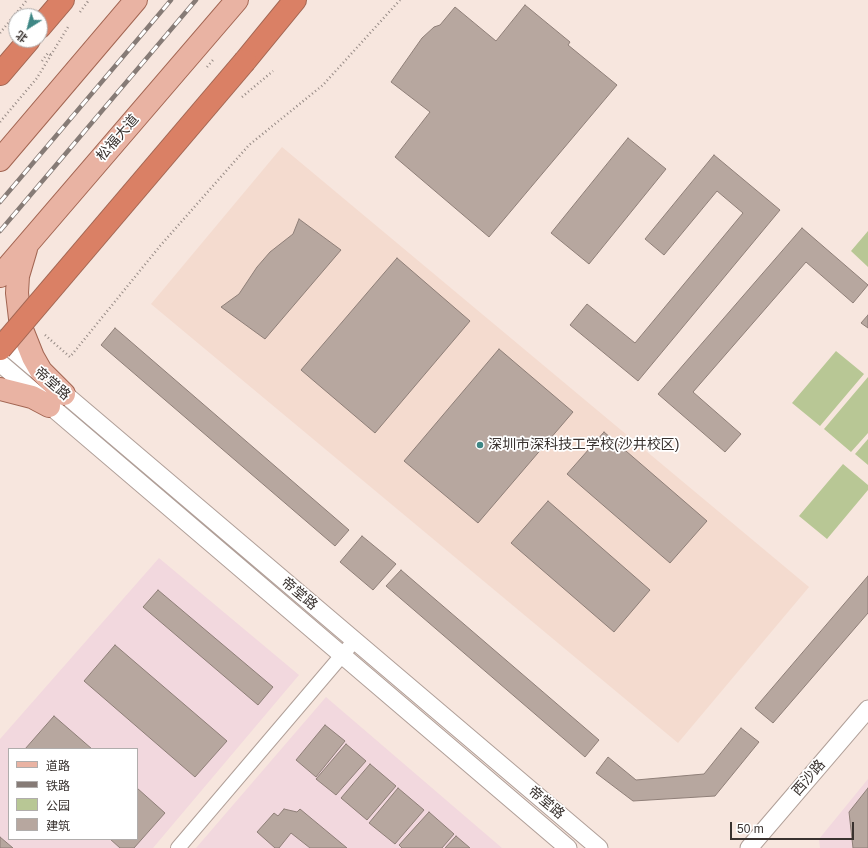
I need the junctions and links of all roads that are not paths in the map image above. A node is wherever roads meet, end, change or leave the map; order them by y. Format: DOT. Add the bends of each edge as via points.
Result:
graph roads {
  1 [pos="136,0"];
  2 [pos="237,0"];
  3 [pos="295,0"];
  4 [pos="69,8"];
  5 [pos="48,22"];
  6 [pos="22,48"];
  7 [pos="0,74"];
  8 [pos="0,160"];
  9 [pos="29,242"];
  10 [pos="0,276"];
  11 [pos="0,339"];
  12 [pos="0,349"];
  13 [pos="0,363"];
  14 [pos="0,388"];
  15 [pos="57,400"];
  16 [pos="355,640"];
  17 [pos="342,654"];
  18 [pos="868,709"];
  19 [pos="178,848"];
  20 [pos="568,848"];
  21 [pos="599,848"];
  22 [pos="749,848"];
  1 -- 8 [label="main road"];
  2 -- 9 [label="main road, 松福大道"];
  3 -- 12 [label="highway, bridge"];
  4 -- 5 [label="highway"];
  6 -- 7 [label="highway"];
  9 -- 10 [label="main road, 松福大道"];
  9 -- 15 [label="main road" via="18,276 18,311 21,327 33,357"];
  11 -- 15 [label="street, 帝堂路"];
  13 -- 15 [label="street, 帝堂路"];
  14 -- 15 [label="main road" via="32,397"];
  15 -- 16 [label="street, 帝堂路"];
  15 -- 17 [label="street, 帝堂路"];
  16 -- 17 [label="street"];
  16 -- 21 [label="street, 帝堂路"];
  17 -- 19 [label="street"];
  17 -- 20 [label="street, 帝堂路"];
  18 -- 22 [label="street, 西沙路"];
}
